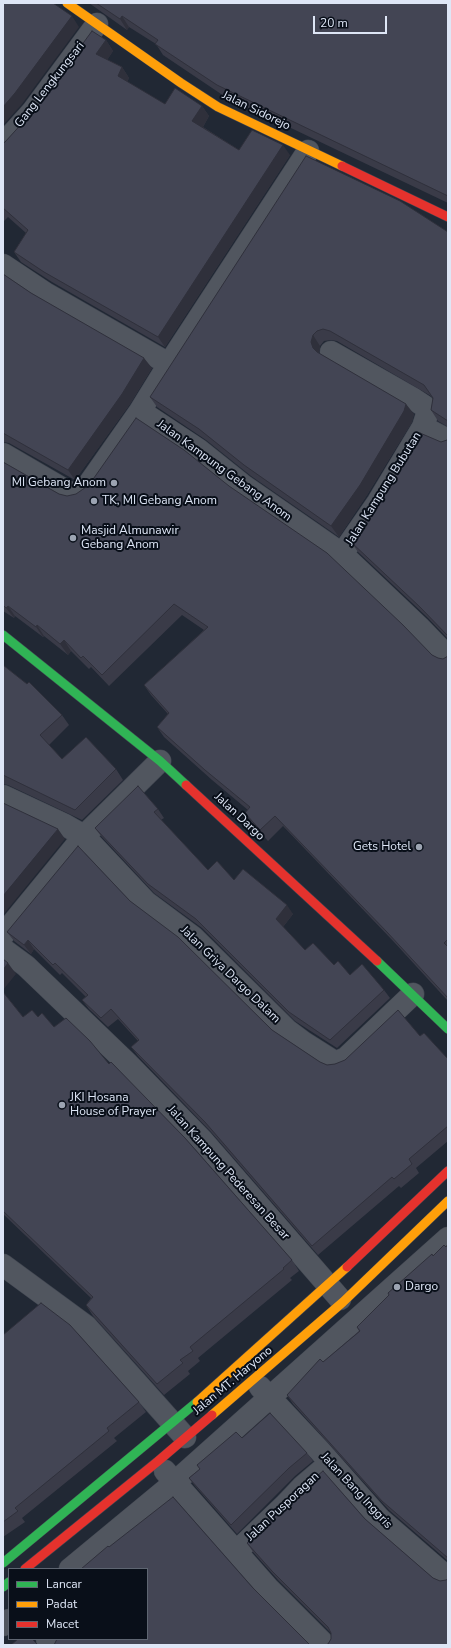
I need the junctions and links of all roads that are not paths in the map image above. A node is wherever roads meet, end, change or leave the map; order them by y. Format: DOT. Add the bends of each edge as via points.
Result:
graph roads {
  1 [pos="67,3"];
  2 [pos="97,24"];
  3 [pos="3,144"];
  4 [pos="308,151"];
  5 [pos="448,217"];
  6 [pos="3,265"];
  7 [pos="331,352"];
  8 [pos="170,364"];
  9 [pos="140,411"];
  10 [pos="423,427"];
  11 [pos="448,440"];
  12 [pos="3,454"];
  13 [pos="342,554"];
  14 [pos="3,635"];
  15 [pos="448,657"];
  16 [pos="160,761"];
  17 [pos="3,796"];
  18 [pos="84,836"];
  19 [pos="3,935"];
  20 [pos="3,949"];
  21 [pos="413,994"];
  22 [pos="448,1029"];
  23 [pos="448,1171"];
  24 [pos="448,1201"];
  25 [pos="423,1225"];
  26 [pos="446,1243"];
  27 [pos="3,1265"];
  28 [pos="328,1285"];
  29 [pos="343,1302"];
  30 [pos="253,1379"];
  31 [pos="270,1398"];
  32 [pos="179,1430"];
  33 [pos="157,1462"];
  34 [pos="330,1463"];
  35 [pos="174,1483"];
  36 [pos="236,1551"];
  37 [pos="3,1563"];
  38 [pos="26,1568"];
  39 [pos="71,1568"];
  40 [pos="448,1578"];
  41 [pos="325,1645"];
  1 -- 2 [label="street, Jalan Sidorejo"];
  2 -- 3 [label="street, Gang Lengkungsari" via="32,112"];
  2 -- 4 [label="street, Jalan Sidorejo" via="218,107"];
  4 -- 5 [label="street, Jalan Sidorejo"];
  4 -- 8 [label="street"];
  6 -- 8 [label="street" via="44,293"];
  7 -- 10 [label="street" via="424,406 428,411"];
  8 -- 9 [label="street"];
  9 -- 12 [label="street" via="81,492 72,494"];
  9 -- 13 [label="street, Jalan Kampung Gebang Anom" via="199,450 244,486"];
  10 -- 11 [label="street, Jalan Kampung Bubutan"];
  10 -- 13 [label="street, Jalan Kampung Bubutan" via="378,502"];
  13 -- 15 [label="street, Jalan Kampung Gebang Anom" via="419,626"];
  14 -- 16 [label="street, Jalan Dargo"];
  16 -- 18 [label="street"];
  16 -- 21 [label="street, Jalan Dargo"];
  17 -- 18 [label="street, Jalan Griya Dargo Dalam"];
  18 -- 19 [label="street"];
  18 -- 21 [label="street, Jalan Griya Dargo Dalam" via="146,902 193,937 287,1030 333,1061 346,1058"];
  20 -- 28 [label="street, Jalan Kampung Pederesan Besar" via="26,966 127,1063 202,1140"];
  21 -- 22 [label="street, Jalan Dargo"];
  23 -- 28 [label="street"];
  24 -- 25 [label="street, Jalan MT. Haryono"];
  25 -- 26 [label="street"];
  25 -- 29 [label="street, Jalan MT. Haryono"];
  26 -- 31 [label="street"];
  27 -- 32 [label="street" via="86,1326"];
  28 -- 29 [label="street, Jalan Kampung Pederesan Besar"];
  28 -- 32 [label="street"];
  29 -- 30 [label="street, Jalan MT. Haryono"];
  30 -- 31 [label="street, Jalan Bang Inggris"];
  30 -- 32 [label="street, Jalan MT. Haryono"];
  31 -- 34 [label="street, Jalan Bang Inggris"];
  31 -- 35 [label="street"];
  32 -- 33 [label="street, Jalan MT. Haryono"];
  32 -- 37 [label="street"];
  33 -- 35 [label="street, Jalan Pusporagan"];
  33 -- 38 [label="street, Jalan MT. Haryono"];
  34 -- 36 [label="street, Jalan Pusporagan"];
  34 -- 40 [label="street, Jalan Bang Inggris" via="380,1519"];
  35 -- 36 [label="street, Jalan Pusporagan"];
  35 -- 39 [label="street"];
  36 -- 41 [label="street, Jalan Pusporagan" via="269,1589"];
}
